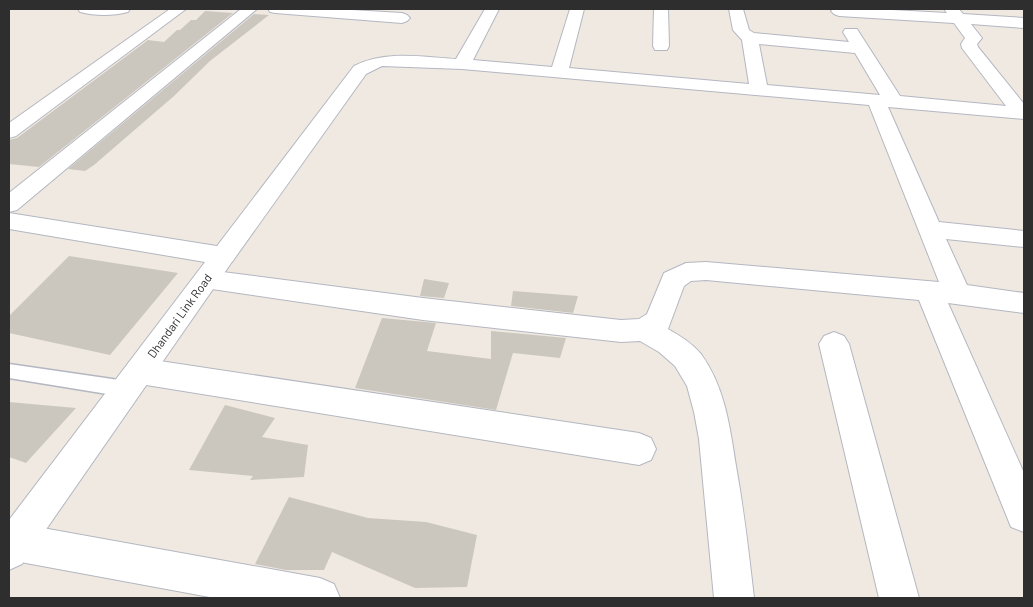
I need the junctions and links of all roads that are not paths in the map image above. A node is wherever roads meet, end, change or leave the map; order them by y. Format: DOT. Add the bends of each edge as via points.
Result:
graph roads {
  1 [pos="86,9"];
  2 [pos="123,9"];
  3 [pos="179,9"];
  4 [pos="250,9"];
  5 [pos="275,9"];
  6 [pos="492,9"];
  7 [pos="577,9"];
  8 [pos="661,9"];
  9 [pos="736,9"];
  10 [pos="839,10"];
  11 [pos="406,14"];
  12 [pos="956,14"];
  13 [pos="1024,23"];
  14 [pos="392,33"];
  15 [pos="750,38"];
  16 [pos="661,46"];
  17 [pos="860,48"];
  18 [pos="462,64"];
  19 [pos="559,73"];
  20 [pos="759,90"];
  21 [pos="885,101"];
  22 [pos="1023,112"];
  23 [pos="9,132"];
  24 [pos="9,205"];
  25 [pos="9,221"];
  26 [pos="931,229"];
  27 [pos="1024,240"];
  28 [pos="223,256"];
  29 [pos="207,280"];
  30 [pos="943,293"];
  31 [pos="1024,304"];
  32 [pos="644,330"];
  33 [pos="834,344"];
  34 [pos="9,371"];
  35 [pos="133,380"];
  36 [pos="639,449"];
  37 [pos="1024,514"];
  38 [pos="12,546"];
  39 [pos="320,598"];
  40 [pos="734,598"];
  41 [pos="899,598"];
  1 -- 2 [label="street"];
  3 -- 23 [label="street"];
  4 -- 24 [label="street"];
  5 -- 11 [label="street"];
  6 -- 18 [label="street"];
  7 -- 19 [label="street"];
  8 -- 16 [label="street"];
  9 -- 15 [label="street" via="740,30"];
  10 -- 12 [label="street"];
  10 -- 17 [label="street"];
  11 -- 14 [label="street"];
  12 -- 13 [label="street"];
  12 -- 22 [label="street" via="974,38 970,48"];
  15 -- 17 [label="street"];
  15 -- 20 [label="street"];
  17 -- 21 [label="street"];
  18 -- 19 [label="street"];
  18 -- 28 [label="street" via="395,61 378,55 360,70"];
  19 -- 20 [label="street"];
  20 -- 21 [label="street"];
  21 -- 22 [label="street"];
  21 -- 26 [label="street"];
  25 -- 28 [label="street, Dhandari Link Road"];
  26 -- 27 [label="street"];
  26 -- 30 [label="street"];
  28 -- 29 [label="street, Dhandari Link Road"];
  29 -- 32 [label="street" via="620,331"];
  29 -- 35 [label="street, Dhandari Link Road"];
  30 -- 31 [label="street"];
  30 -- 32 [label="street" via="706,271 686,272 673,280 658,322"];
  30 -- 37 [label="street"];
  32 -- 40 [label="street" via="672,345 690,362 703,384 726,509"];
  33 -- 41 [label="street"];
  34 -- 35 [label="lane"];
  35 -- 36 [label="street"];
  35 -- 38 [label="street, Dhandari Link Road"];
  38 -- 39 [label="street"];
}
